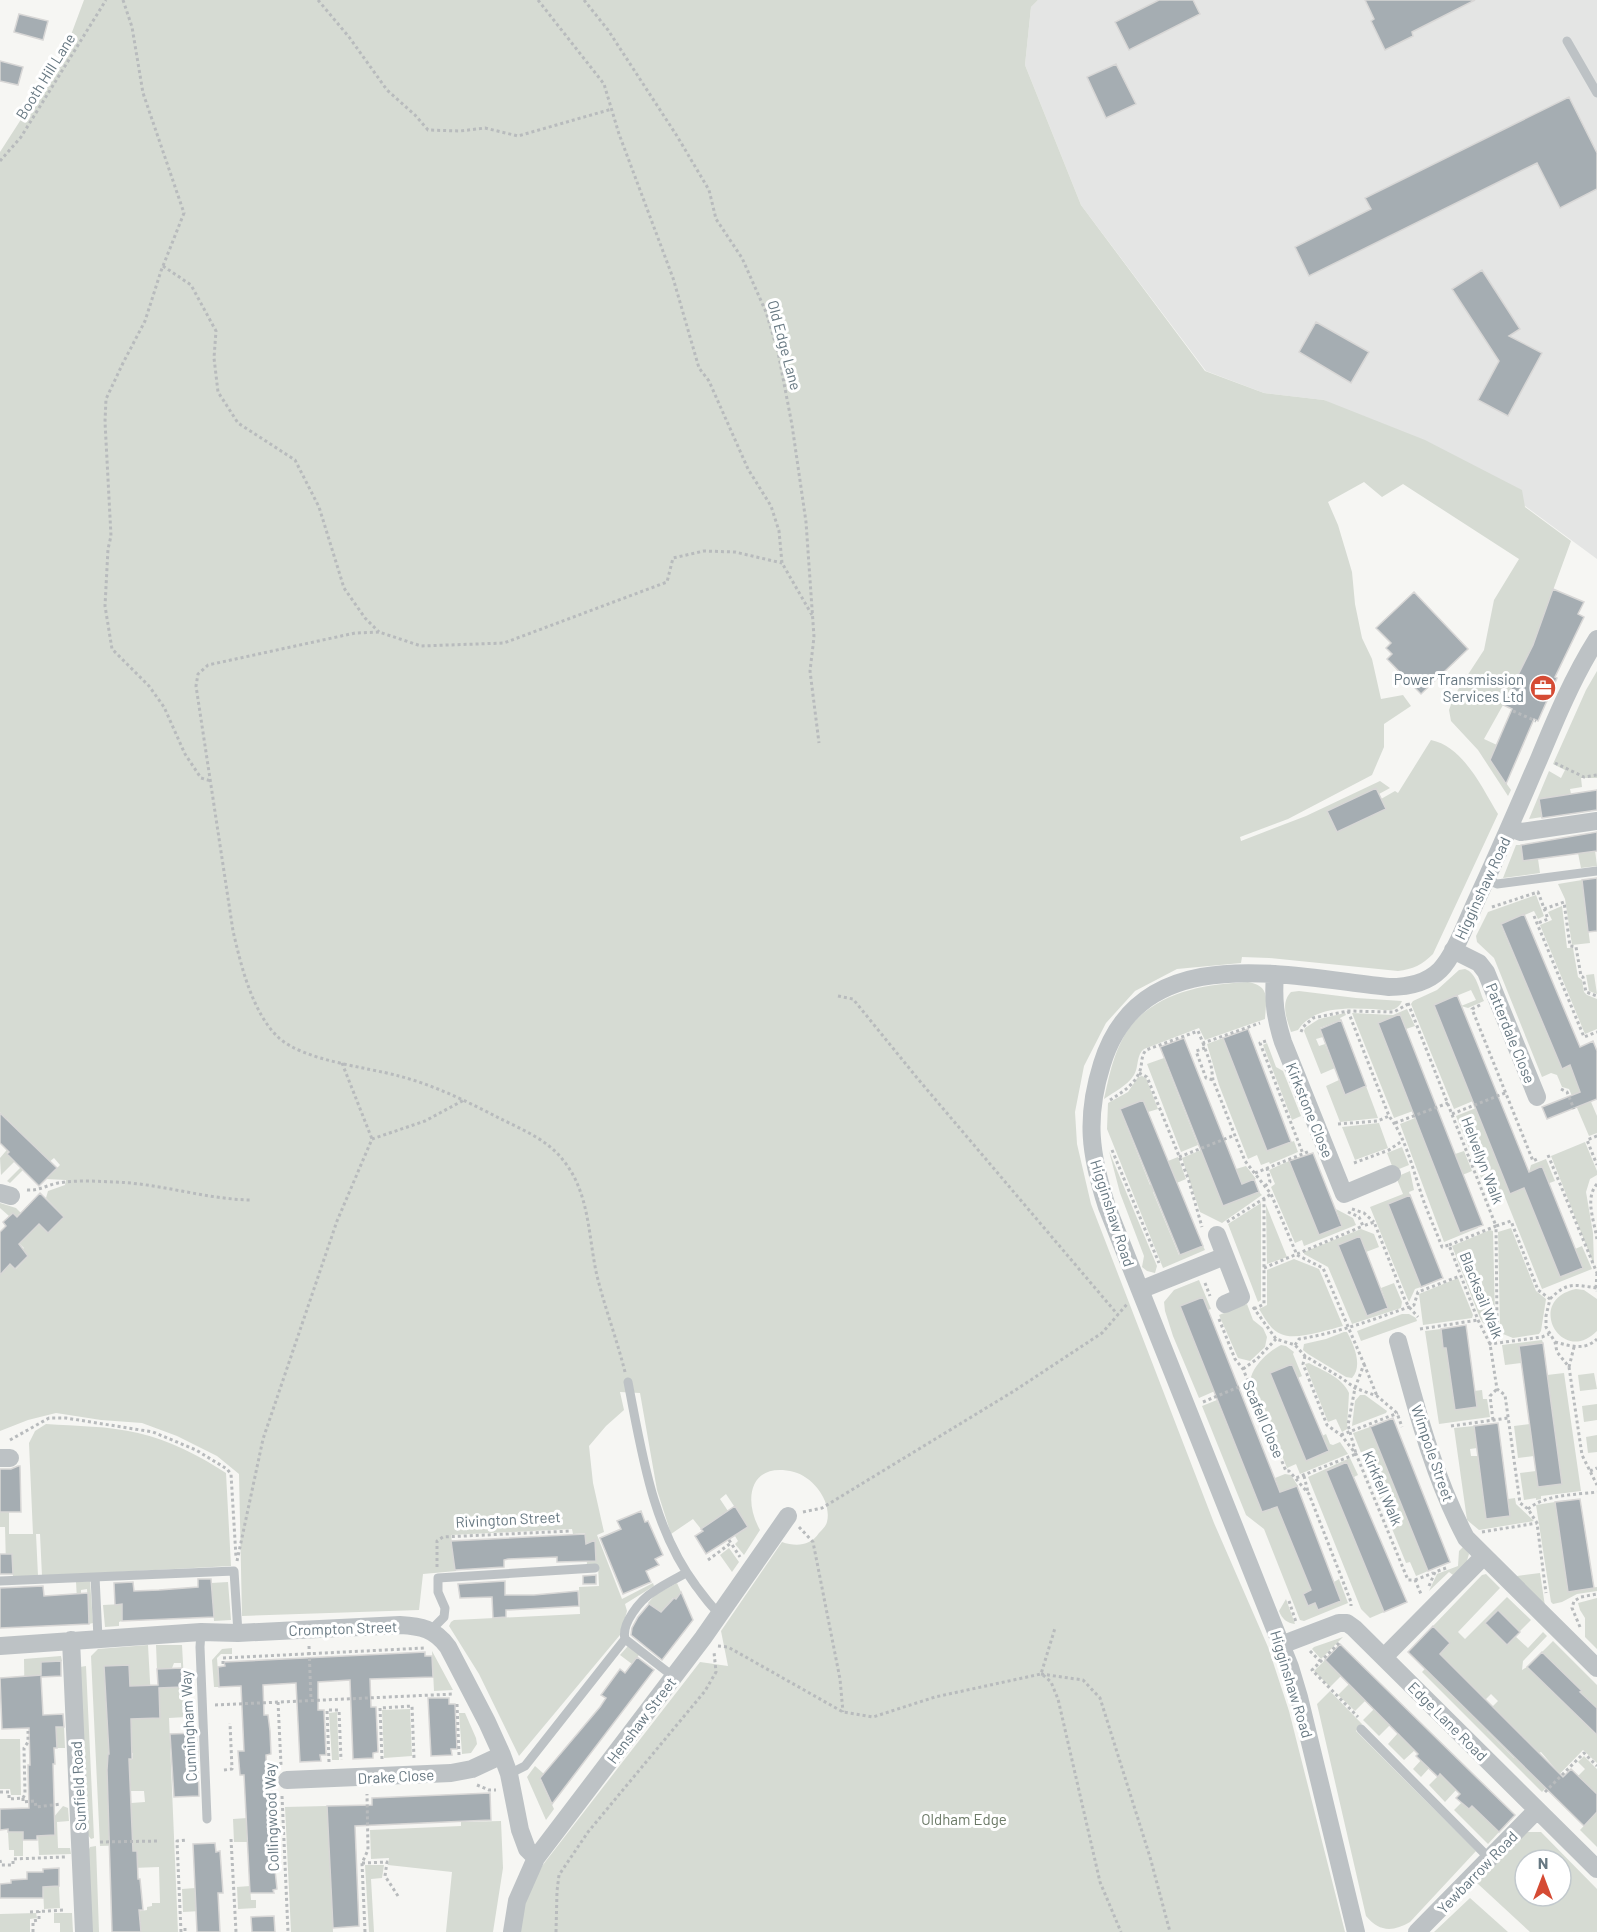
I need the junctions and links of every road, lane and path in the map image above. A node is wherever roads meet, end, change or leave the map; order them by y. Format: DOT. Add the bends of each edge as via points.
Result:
graph roads {
  1 [pos="106,0"];
  2 [pos="123,0"];
  3 [pos="318,0"];
  4 [pos="538,0"];
  5 [pos="584,0"];
  6 [pos="1567,41"];
  7 [pos="1597,93"];
  8 [pos="612,109"];
  9 [pos="0,161"];
  10 [pos="163,266"];
  11 [pos="782,563"];
  12 [pos="813,616"];
  13 [pos="380,632"];
  14 [pos="1597,639"];
  15 [pos="1513,711"];
  16 [pos="1542,724"];
  17 [pos="819,743"];
  18 [pos="1540,755"];
  19 [pos="1597,775"];
  20 [pos="211,781"];
  21 [pos="1597,821"];
  22 [pos="1510,828"];
  23 [pos="1597,871"];
  24 [pos="1486,879"];
  25 [pos="1544,909"];
  26 [pos="1485,910"];
  27 [pos="1534,916"];
  28 [pos="1537,923"];
  29 [pos="1453,950"];
  30 [pos="1275,974"];
  31 [pos="838,996"];
  32 [pos="1407,996"];
  33 [pos="1597,996"];
  34 [pos="1472,1009"];
  35 [pos="1348,1011"];
  36 [pos="1264,1021"];
  37 [pos="1302,1032"];
  38 [pos="1597,1032"];
  39 [pos="1260,1043"];
  40 [pos="1204,1046"];
  41 [pos="342,1063"];
  42 [pos="1139,1073"];
  43 [pos="1213,1080"];
  44 [pos="1561,1089"];
  45 [pos="1504,1093"];
  46 [pos="1538,1097"];
  47 [pos="464,1100"];
  48 [pos="1106,1102"];
  49 [pos="1448,1103"];
  50 [pos="1574,1109"];
  51 [pos="1452,1114"];
  52 [pos="1389,1116"];
  53 [pos="1395,1123"];
  54 [pos="1338,1124"];
  55 [pos="1235,1135"];
  56 [pos="1597,1136"];
  57 [pos="372,1139"];
  58 [pos="1108,1141"];
  59 [pos="1402,1141"];
  60 [pos="1315,1149"];
  61 [pos="1303,1154"];
  62 [pos="1548,1155"];
  63 [pos="1179,1157"];
  64 [pos="1538,1159"];
  65 [pos="1354,1163"];
  66 [pos="1597,1166"];
  67 [pos="1120,1168"];
  68 [pos="1267,1168"];
  69 [pos="1113,1171"];
  70 [pos="1255,1173"];
  71 [pos="1392,1174"];
  72 [pos="1597,1184"];
  73 [pos="1265,1186"];
  74 [pos="10,1193"];
  75 [pos="1271,1194"];
  76 [pos="1263,1198"];
  77 [pos="250,1200"];
  78 [pos="1338,1207"];
  79 [pos="1362,1226"];
  80 [pos="1496,1226"];
  81 [pos="1215,1230"];
  82 [pos="1149,1239"];
  83 [pos="1597,1240"];
  84 [pos="1143,1242"];
  85 [pos="1449,1245"];
  86 [pos="1297,1255"];
  87 [pos="1225,1256"];
  88 [pos="1263,1268"];
  89 [pos="1162,1270"];
  90 [pos="1597,1272"];
  91 [pos="1203,1275"];
  92 [pos="1461,1275"];
  93 [pos="1597,1289"];
  94 [pos="1140,1290"];
  95 [pos="1550,1299"];
  96 [pos="1218,1306"];
  97 [pos="1409,1307"];
  98 [pos="1118,1315"];
  99 [pos="1418,1317"];
  100 [pos="1478,1320"];
  101 [pos="1349,1327"];
  102 [pos="1420,1329"];
  103 [pos="1549,1334"];
  104 [pos="1276,1339"];
  105 [pos="1597,1339"];
  106 [pos="1398,1341"];
  107 [pos="1555,1342"];
  108 [pos="1490,1344"];
  109 [pos="1294,1345"];
  110 [pos="1574,1347"];
  111 [pos="1305,1356"];
  112 [pos="1364,1364"];
  113 [pos="1569,1367"];
  114 [pos="1243,1369"];
  115 [pos="628,1382"];
  116 [pos="1248,1383"];
  117 [pos="1355,1388"];
  118 [pos="1497,1389"];
  119 [pos="1377,1396"];
  120 [pos="1198,1403"];
  121 [pos="1397,1413"];
  122 [pos="1508,1418"];
  123 [pos="1493,1420"];
  124 [pos="1451,1426"];
  125 [pos="1350,1431"];
  126 [pos="1405,1434"];
  127 [pos="1341,1435"];
  128 [pos="1356,1454"];
  129 [pos="5,1458"];
  130 [pos="1597,1468"];
  131 [pos="1590,1471"];
  132 [pos="1304,1475"];
  133 [pos="1296,1478"];
  134 [pos="1597,1485"];
  135 [pos="1597,1492"];
  136 [pos="1309,1494"];
  137 [pos="1528,1509"];
  138 [pos="788,1516"];
  139 [pos="1537,1523"];
  140 [pos="571,1531"];
  141 [pos="1487,1531"];
  142 [pos="1484,1556"];
  143 [pos="708,1560"];
  144 [pos="743,1561"];
  145 [pos="1456,1564"];
  146 [pos="595,1568"];
  147 [pos="1435,1572"];
  148 [pos="687,1573"];
  149 [pos="95,1576"];
  150 [pos="438,1578"];
  151 [pos="1415,1580"];
  152 [pos="0,1581"];
  153 [pos="1428,1589"];
  154 [pos="1546,1593"];
  155 [pos="1597,1594"];
  156 [pos="1424,1598"];
  157 [pos="1289,1601"];
  158 [pos="720,1614"];
  159 [pos="1297,1623"];
  160 [pos="1347,1623"];
  161 [pos="1055,1628"];
  162 [pos="201,1632"];
  163 [pos="238,1633"];
  164 [pos="1583,1633"];
  165 [pos="98,1638"];
  166 [pos="432,1639"];
  167 [pos="625,1639"];
  168 [pos="71,1640"];
  169 [pos="1340,1641"];
  170 [pos="1281,1645"];
  171 [pos="0,1646"];
  172 [pos="1307,1647"];
  173 [pos="309,1654"];
  174 [pos="1384,1657"];
  175 [pos="1320,1661"];
  176 [pos="223,1664"];
  177 [pos="1597,1668"];
  178 [pos="1041,1674"];
  179 [pos="674,1677"];
  180 [pos="311,1700"];
  181 [pos="278,1702"];
  182 [pos="224,1704"];
  183 [pos="843,1712"];
  184 [pos="230,1723"];
  185 [pos="1362,1726"];
  186 [pos="28,1731"];
  187 [pos="502,1755"];
  188 [pos="459,1757"];
  189 [pos="414,1760"];
  190 [pos="382,1761"];
  191 [pos="341,1763"];
  192 [pos="329,1764"];
  193 [pos="1597,1766"];
  194 [pos="224,1770"];
  195 [pos="509,1774"];
  196 [pos="283,1778"];
  197 [pos="471,1783"];
  198 [pos="367,1788"];
  199 [pos="489,1790"];
  200 [pos="0,1792"];
  201 [pos="23,1798"];
  202 [pos="64,1799"];
  203 [pos="1539,1803"];
  204 [pos="207,1819"];
  205 [pos="231,1839"];
  206 [pos="187,1840"];
  207 [pos="159,1841"];
  208 [pos="100,1842"];
  209 [pos="59,1857"];
  210 [pos="536,1858"];
  211 [pos="1489,1858"];
  212 [pos="0,1860"];
  213 [pos="362,1863"];
  214 [pos="1597,1869"];
  215 [pos="398,1896"];
  216 [pos="67,1910"];
  217 [pos="39,1911"];
  218 [pos="30,1912"];
  219 [pos="184,1931"];
  220 [pos="33,1932"];
  221 [pos="84,1932"];
  222 [pos="236,1932"];
  223 [pos="288,1932"];
  224 [pos="365,1932"];
  225 [pos="512,1932"];
  226 [pos="556,1932"];
  227 [pos="1121,1932"];
  228 [pos="1170,1932"];
  229 [pos="1356,1932"];
  230 [pos="1417,1932"];
  1 -- 9 [label="path, Booth Hill Lane" via="21,137"];
  2 -- 10 [label="path" via="132,27 143,93 184,213"];
  3 -- 8 [label="path" via="387,90 428,130 485,128 518,136"];
  4 -- 8 [label="path" via="604,84"];
  5 -- 12 [label="path, Old Edge Lane" via="608,30 708,190 717,219 742,258 766,312 792,425 806,522"];
  6 -- 7 [label="lane"];
  8 -- 11 [label="path" via="673,278 699,368 709,381 747,469 771,506 779,531"];
  10 -- 13 [label="path" via="191,285 216,331 218,392 238,423 295,460 319,507 344,588"];
  10 -- 20 [label="path" via="145,321 106,399 111,536 105,606 112,649 149,686 164,707 185,754 201,778"];
  11 -- 12 [label="path"];
  11 -- 13 [label="path" via="735,552 704,551 673,558 667,582 504,643 421,646"];
  12 -- 17 [label="path, Old Edge Lane" via="810,671"];
  13 -- 20 [label="path" via="355,633 208,665 198,674 196,686"];
  14 -- 18 [label="street, Higginshaw Road"];
  15 -- 16 [label="path"];
  18 -- 19 [label="path" via="1584,777"];
  18 -- 22 [label="street, Higginshaw Road"];
  20 -- 41 [label="path" via="233,931 242,970 254,998 265,1021 280,1038 315,1056"];
  21 -- 22 [label="street" via="1521,832"];
  22 -- 24 [label="street, Higginshaw Road"];
  23 -- 24 [label="lane" via="1497,884"];
  24 -- 29 [label="street, Higginshaw Road"];
  25 -- 26 [label="path" via="1538,892"];
  25 -- 28 [label="path" via="1548,919"];
  25 -- 33 [label="path" via="1564,902 1570,946 1576,947 1586,992"];
  27 -- 28 [label="path"];
  28 -- 38 [label="path" via="1584,1037"];
  29 -- 32 [label="street, Higginshaw Road" via="1439,971"];
  29 -- 46 [label="street, Patterdale Close" via="1479,963 1486,972"];
  30 -- 32 [label="street, Higginshaw Road" via="1389,987"];
  30 -- 71 [label="street, Kirkstone Close" via="1273,999 1282,1042 1344,1194"];
  30 -- 94 [label="street, Higginshaw Road" via="1215,974 1171,985 1135,1008 1114,1034 1092,1106 1091,1139 1100,1184"];
  31 -- 98 [label="path" via="853,999"];
  32 -- 35 [label="path" via="1394,1012"];
  32 -- 49 [label="path, Helvellyn Walk"];
  34 -- 45 [label="path"];
  35 -- 37 [label="path" via="1313,1018"];
  35 -- 52 [label="path, Blacksail Walk"];
  36 -- 40 [label="path"];
  39 -- 61 [label="path"];
  40 -- 42 [label="path" via="1198,1030 1146,1050"];
  40 -- 43 [label="path"];
  40 -- 43 [label="path" via="1196,1051 1206,1078"];
  41 -- 47 [label="path" via="401,1076"];
  41 -- 57 [label="path"];
  42 -- 48 [label="path" via="1126,1090"];
  42 -- 63 [label="path" via="1147,1077"];
  43 -- 55 [label="path"];
  44 -- 50 [label="path" via="1567,1092"];
  45 -- 51 [label="path"];
  45 -- 64 [label="path" via="1533,1161"];
  47 -- 57 [label="path" via="425,1121"];
  47 -- 115 [label="path" via="536,1136 562,1159 579,1184 597,1276"];
  49 -- 51 [label="path, Helvellyn Walk"];
  49 -- 53 [label="path"];
  51 -- 80 [label="path, Helvellyn Walk"];
  52 -- 53 [label="path, Blacksail Walk"];
  52 -- 54 [label="path" via="1378,1121"];
  53 -- 59 [label="path, Blacksail Walk"];
  55 -- 63 [label="path"];
  55 -- 70 [label="path" via="1245,1161"];
  56 -- 66 [label="path" via="1587,1140"];
  57 -- 129 [label="path" via="337,1221 263,1439 236,1562 231,1474 196,1450 153,1432 49,1418 10,1440"];
  58 -- 67 [label="path"];
  59 -- 65 [label="path"];
  59 -- 85 [label="path, Blacksail Walk" via="1442,1247"];
  60 -- 61 [label="path"];
  61 -- 68 [label="path"];
  62 -- 90 [label="path"];
  63 -- 81 [label="path"];
  67 -- 69 [label="path"];
  67 -- 82 [label="path"];
  68 -- 70 [label="path"];
  68 -- 73 [label="path" via="1270,1182"];
  70 -- 73 [label="path"];
  72 -- 83 [label="path" via="1590,1199"];
  73 -- 75 [label="path"];
  74 -- 77 [label="path" via="54,1183 115,1182"];
  75 -- 76 [label="path"];
  75 -- 86 [label="path"];
  76 -- 81 [label="path"];
  76 -- 88 [label="path"];
  78 -- 79 [label="path" via="1359,1217"];
  79 -- 86 [label="path"];
  79 -- 97 [label="path" via="1374,1222"];
  80 -- 85 [label="path"];
  80 -- 95 [label="path, Helvellyn Walk" via="1511,1221 1539,1290"];
  80 -- 108 [label="path" via="1497,1323"];
  81 -- 87 [label="street"];
  82 -- 84 [label="path"];
  82 -- 89 [label="path"];
  85 -- 92 [label="path, Blacksail Walk"];
  86 -- 88 [label="path"];
  86 -- 101 [label="path" via="1323,1268"];
  87 -- 94 [label="street"];
  87 -- 96 [label="street" via="1241,1297"];
  88 -- 104 [label="path" via="1264,1304 1253,1308"];
  90 -- 93 [label="path"];
  91 -- 96 [label="path, Scafell Close"];
  92 -- 97 [label="path" via="1418,1292 1414,1305"];
  92 -- 100 [label="path, Blacksail Walk"];
  93 -- 95 [label="path" via="1574,1284"];
  94 -- 98 [label="path"];
  94 -- 170 [label="street, Higginshaw Road"];
  95 -- 103 [label="path" via="1546,1316"];
  96 -- 114 [label="path, Scafell Close" via="1235,1359"];
  97 -- 99 [label="path"];
  97 -- 101 [label="path"];
  98 -- 138 [label="path" via="1102,1333 1004,1397 822,1508"];
  100 -- 102 [label="path"];
  100 -- 108 [label="path, Blacksail Walk"];
  101 -- 109 [label="path" via="1299,1339"];
  101 -- 112 [label="path"];
  103 -- 107 [label="path"];
  103 -- 108 [label="path"];
  104 -- 109 [label="path"];
  104 -- 114 [label="path"];
  105 -- 110 [label="path" via="1586,1347"];
  106 -- 142 [label="street, Wimpole Street" via="1418,1414 1455,1517 1466,1538"];
  107 -- 110 [label="path"];
  107 -- 113 [label="path" via="1557,1352"];
  108 -- 118 [label="path, Blacksail Walk"];
  109 -- 111 [label="path"];
  110 -- 113 [label="path"];
  111 -- 117 [label="path"];
  111 -- 127 [label="path, Kirkfell Walk" via="1303,1364 1327,1425"];
  112 -- 117 [label="path"];
  112 -- 119 [label="path"];
  113 -- 131 [label="path" via="1582,1455"];
  114 -- 116 [label="path, Scafell Close"];
  115 -- 148 [label="lane" via="648,1479 666,1537"];
  116 -- 120 [label="path"];
  116 -- 133 [label="path, Scafell Close" via="1286,1471"];
  117 -- 119 [label="path"];
  117 -- 125 [label="path"];
  118 -- 122 [label="path, Blacksail Walk" via="1505,1395"];
  118 -- 123 [label="path" via="1490,1396"];
  119 -- 121 [label="path"];
  121 -- 125 [label="path"];
  121 -- 126 [label="path"];
  122 -- 123 [label="path"];
  122 -- 137 [label="path, Blacksail Walk" via="1520,1503"];
  123 -- 124 [label="path"];
  125 -- 127 [label="path"];
  125 -- 128 [label="path"];
  127 -- 128 [label="path, Kirkfell Walk"];
  128 -- 132 [label="path"];
  128 -- 151 [label="path, Kirkfell Walk" via="1408,1580"];
  130 -- 131 [label="path"];
  131 -- 134 [label="path"];
  132 -- 133 [label="path"];
  132 -- 136 [label="path"];
  133 -- 136 [label="path, Scafell Close"];
  135 -- 137 [label="path" via="1544,1499"];
  136 -- 160 [label="path, Scafell Close" via="1351,1602"];
  137 -- 139 [label="path, Blacksail Walk"];
  138 -- 158 [label="street, Henshaw Street"];
  138 -- 183 [label="path" via="813,1542"];
  139 -- 141 [label="path"];
  139 -- 154 [label="path, Blacksail Walk"];
  140 -- 150 [label="path, Rivington Street" via="443,1537 437,1541"];
  142 -- 174 [label="street"];
  142 -- 177 [label="street, Wimpole Street"];
  143 -- 144 [label="path" via="730,1541"];
  145 -- 147 [label="path"];
  146 -- 150 [label="lane"];
  147 -- 151 [label="path"];
  147 -- 153 [label="path"];
  148 -- 158 [label="lane"];
  148 -- 167 [label="lane" via="650,1593 628,1619 623,1631"];
  149 -- 152 [label="lane"];
  149 -- 163 [label="lane" via="234,1571"];
  149 -- 165 [label="lane"];
  150 -- 166 [label="lane" via="438,1592 445,1608"];
  151 -- 156 [label="path, Kirkfell Walk"];
  155 -- 164 [label="path" via="1574,1601 1572,1608"];
  157 -- 159 [label="path"];
  158 -- 179 [label="street, Henshaw Street"];
  160 -- 170 [label="street"];
  160 -- 174 [label="street, Edge Lane Road"];
  161 -- 178 [label="path"];
  162 -- 163 [label="street, Crompton Street"];
  162 -- 165 [label="street, Crompton Street"];
  162 -- 204 [label="lane, Cunningham Way"];
  163 -- 166 [label="street, Crompton Street" via="418,1626"];
  165 -- 168 [label="street, Crompton Street"];
  166 -- 173 [label="path"];
  166 -- 187 [label="street" via="441,1637 448,1647"];
  167 -- 179 [label="lane"];
  167 -- 195 [label="lane" via="525,1766"];
  168 -- 171 [label="street, Crompton Street"];
  168 -- 221 [label="street, Sunfield Road"];
  169 -- 175 [label="path"];
  170 -- 229 [label="street, Higginshaw Road" via="1299,1697"];
  172 -- 175 [label="path"];
  173 -- 176 [label="path" via="223,1658"];
  173 -- 180 [label="path"];
  174 -- 203 [label="street, Edge Lane Road"];
  175 -- 185 [label="path" via="1312,1670"];
  178 -- 183 [label="path" via="935,1697 873,1717"];
  178 -- 227 [label="path" via="1052,1682 1058,1699 1100,1882"];
  178 -- 228 [label="path" via="1083,1680 1100,1698"];
  179 -- 210 [label="street, Henshaw Street"];
  180 -- 181 [label="path"];
  180 -- 188 [label="path" via="457,1693"];
  181 -- 182 [label="path"];
  181 -- 196 [label="path, Collingwood Way"];
  183 -- 226 [label="path" via="728,1647 713,1646 716,1672 705,1691 588,1832 559,1875"];
  184 -- 194 [label="path" via="232,1769"];
  185 -- 211 [label="lane"];
  186 -- 201 [label="path"];
  187 -- 195 [label="street"];
  187 -- 196 [label="street, Drake Close" via="472,1769 451,1773"];
  189 -- 190 [label="path, Drake Close" via="412,1706 381,1708"];
  191 -- 192 [label="path, Drake Close" via="339,1710 327,1710"];
  193 -- 203 [label="path" via="1584,1753"];
  195 -- 210 [label="street" via="522,1836"];
  196 -- 223 [label="path, Collingwood Way"];
  197 -- 199 [label="path"];
  198 -- 213 [label="path" via="368,1850"];
  200 -- 201 [label="path" via="9,1792 9,1798"];
  201 -- 202 [label="path" via="23,1802 35,1801 36,1807 61,1804"];
  203 -- 211 [label="street, Yewbarrow Road"];
  203 -- 214 [label="street, Edge Lane Road"];
  205 -- 222 [label="path"];
  206 -- 219 [label="path" via="177,1841"];
  207 -- 208 [label="path"];
  209 -- 212 [label="path" via="13,1859 13,1865 1,1865"];
  210 -- 225 [label="street, Henshaw Street" via="517,1901"];
  211 -- 230 [label="street, Yewbarrow Road"];
  213 -- 215 [label="path" via="387,1862 385,1876"];
  213 -- 224 [label="path"];
  216 -- 217 [label="path"];
  217 -- 218 [label="path"];
  217 -- 220 [label="path" via="39,1920 33,1921"];
}
